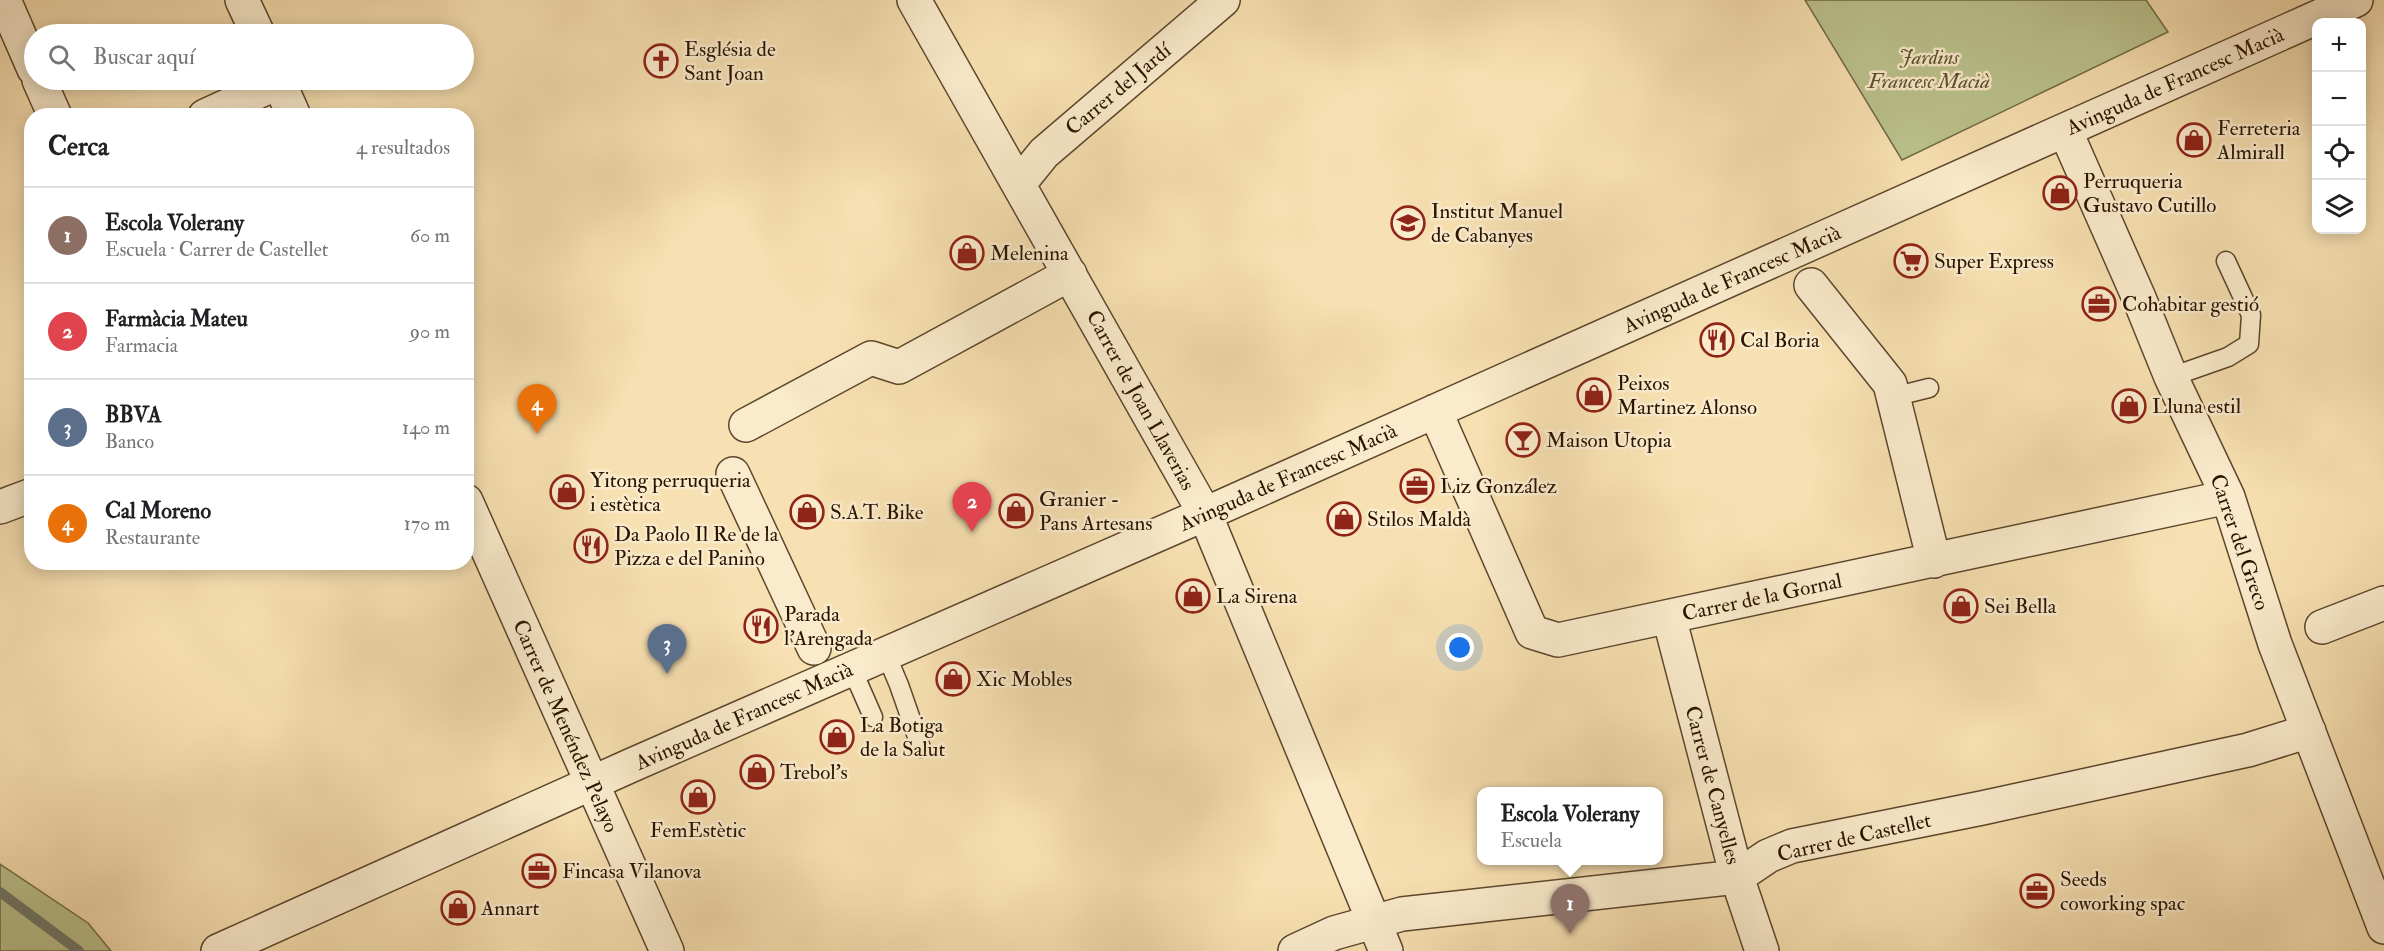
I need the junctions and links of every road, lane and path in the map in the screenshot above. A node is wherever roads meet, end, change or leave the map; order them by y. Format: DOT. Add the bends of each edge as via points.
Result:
graph roads {
  1 [pos="4,0"];
  2 [pos="242,0"];
  3 [pos="914,0"];
  4 [pos="1223,0"];
  5 [pos="2356,0"];
  6 [pos="253,24"];
  7 [pos="10,40"];
  8 [pos="24,57"];
  9 [pos="43,90"];
  10 [pos="259,90"];
  11 [pos="282,90"];
  12 [pos="51,108"];
  13 [pos="222,108"];
  14 [pos="290,108"];
  15 [pos="2065,130"];
  16 [pos="1019,184"];
  17 [pos="2226,261"];
  18 [pos="1070,274"];
  19 [pos="1810,285"];
  20 [pos="2171,377"];
  21 [pos="1929,388"];
  22 [pos="1891,408"];
  23 [pos="1435,411"];
  24 [pos="746,425"];
  25 [pos="733,474"];
  26 [pos="2228,496"];
  27 [pos="24,498"];
  28 [pos="0,507"];
  29 [pos="1205,514"];
  30 [pos="474,519"];
  31 [pos="1935,561"];
  32 [pos="2384,603"];
  33 [pos="1669,617"];
  34 [pos="2322,627"];
  35 [pos="814,648"];
  36 [pos="886,654"];
  37 [pos="850,669"];
  38 [pos="873,717"];
  39 [pos="2309,730"];
  40 [pos="921,748"];
  41 [pos="593,783"];
  42 [pos="1737,877"];
  43 [pos="1373,921"];
  44 [pos="2384,927"];
  45 [pos="218,951"];
  46 [pos="667,951"];
  47 [pos="1295,951"];
  48 [pos="1386,951"];
  49 [pos="1762,951"];
  1 -- 7 [label="street"];
  2 -- 6 [label="street"];
  3 -- 16 [label="street, Carrer de Joan Llaverias"];
  4 -- 16 [label="street, Carrer del Jardí" via="1044,153"];
  5 -- 15 [label="street, Avinguda de Francesc Macià"];
  7 -- 8 [label="street"];
  9 -- 12 [label="street"];
  10 -- 13 [label="street"];
  11 -- 14 [label="street"];
  15 -- 20 [label="street, Carrer del Greco"];
  15 -- 23 [label="street, Avinguda de Francesc Macià"];
  16 -- 18 [label="street, Carrer de Joan Llaverias"];
  17 -- 20 [label="lane" via="2251,315 2249,344 2228,357"];
  18 -- 24 [label="street" via="899,367 871,358"];
  18 -- 29 [label="street, Carrer de Joan Llaverias"];
  19 -- 22 [label="street"];
  20 -- 26 [label="street, Carrer del Greco"];
  21 -- 22 [label="lane"];
  22 -- 31 [label="street" via="1924,476 1926,522"];
  23 -- 29 [label="street, Avinguda de Francesc Macià"];
  23 -- 33 [label="street, Carrer de la Gornal" via="1533,632 1558,640"];
  25 -- 35 [label="street"];
  26 -- 31 [label="street, Carrer de la Gornal"];
  26 -- 39 [label="street, Carrer del Greco" via="2276,644"];
  27 -- 28 [label="street"];
  29 -- 36 [label="street, Avinguda de Francesc Macià"];
  29 -- 43 [label="street, Carrer de Joan Llaverias"];
  30 -- 41 [label="street, Carrer de Menéndez Pelayo"];
  31 -- 33 [label="street, Carrer de la Gornal"];
  32 -- 34 [label="street"];
  33 -- 42 [label="street, Carrer de Canyelles"];
  36 -- 37 [label="street, Avinguda de Francesc Macià"];
  36 -- 40 [label="lane"];
  37 -- 38 [label="lane"];
  37 -- 41 [label="street, Avinguda de Francesc Macià"];
  39 -- 42 [label="street, Carrer de Castellet" via="2248,750 1792,846 1768,856"];
  39 -- 44 [label="street, Carrer del Greco"];
  41 -- 45 [label="street, Avinguda de Francesc Macià"];
  41 -- 46 [label="street, Carrer de Menéndez Pelayo"];
  42 -- 43 [label="street, Carrer de Castellet" via="1422,911"];
  42 -- 49 [label="street, Carrer de Canyelles"];
  43 -- 47 [label="street, Carrer de Castellet"];
  43 -- 48 [label="street, Carrer de Joan Llaverias"];
}
